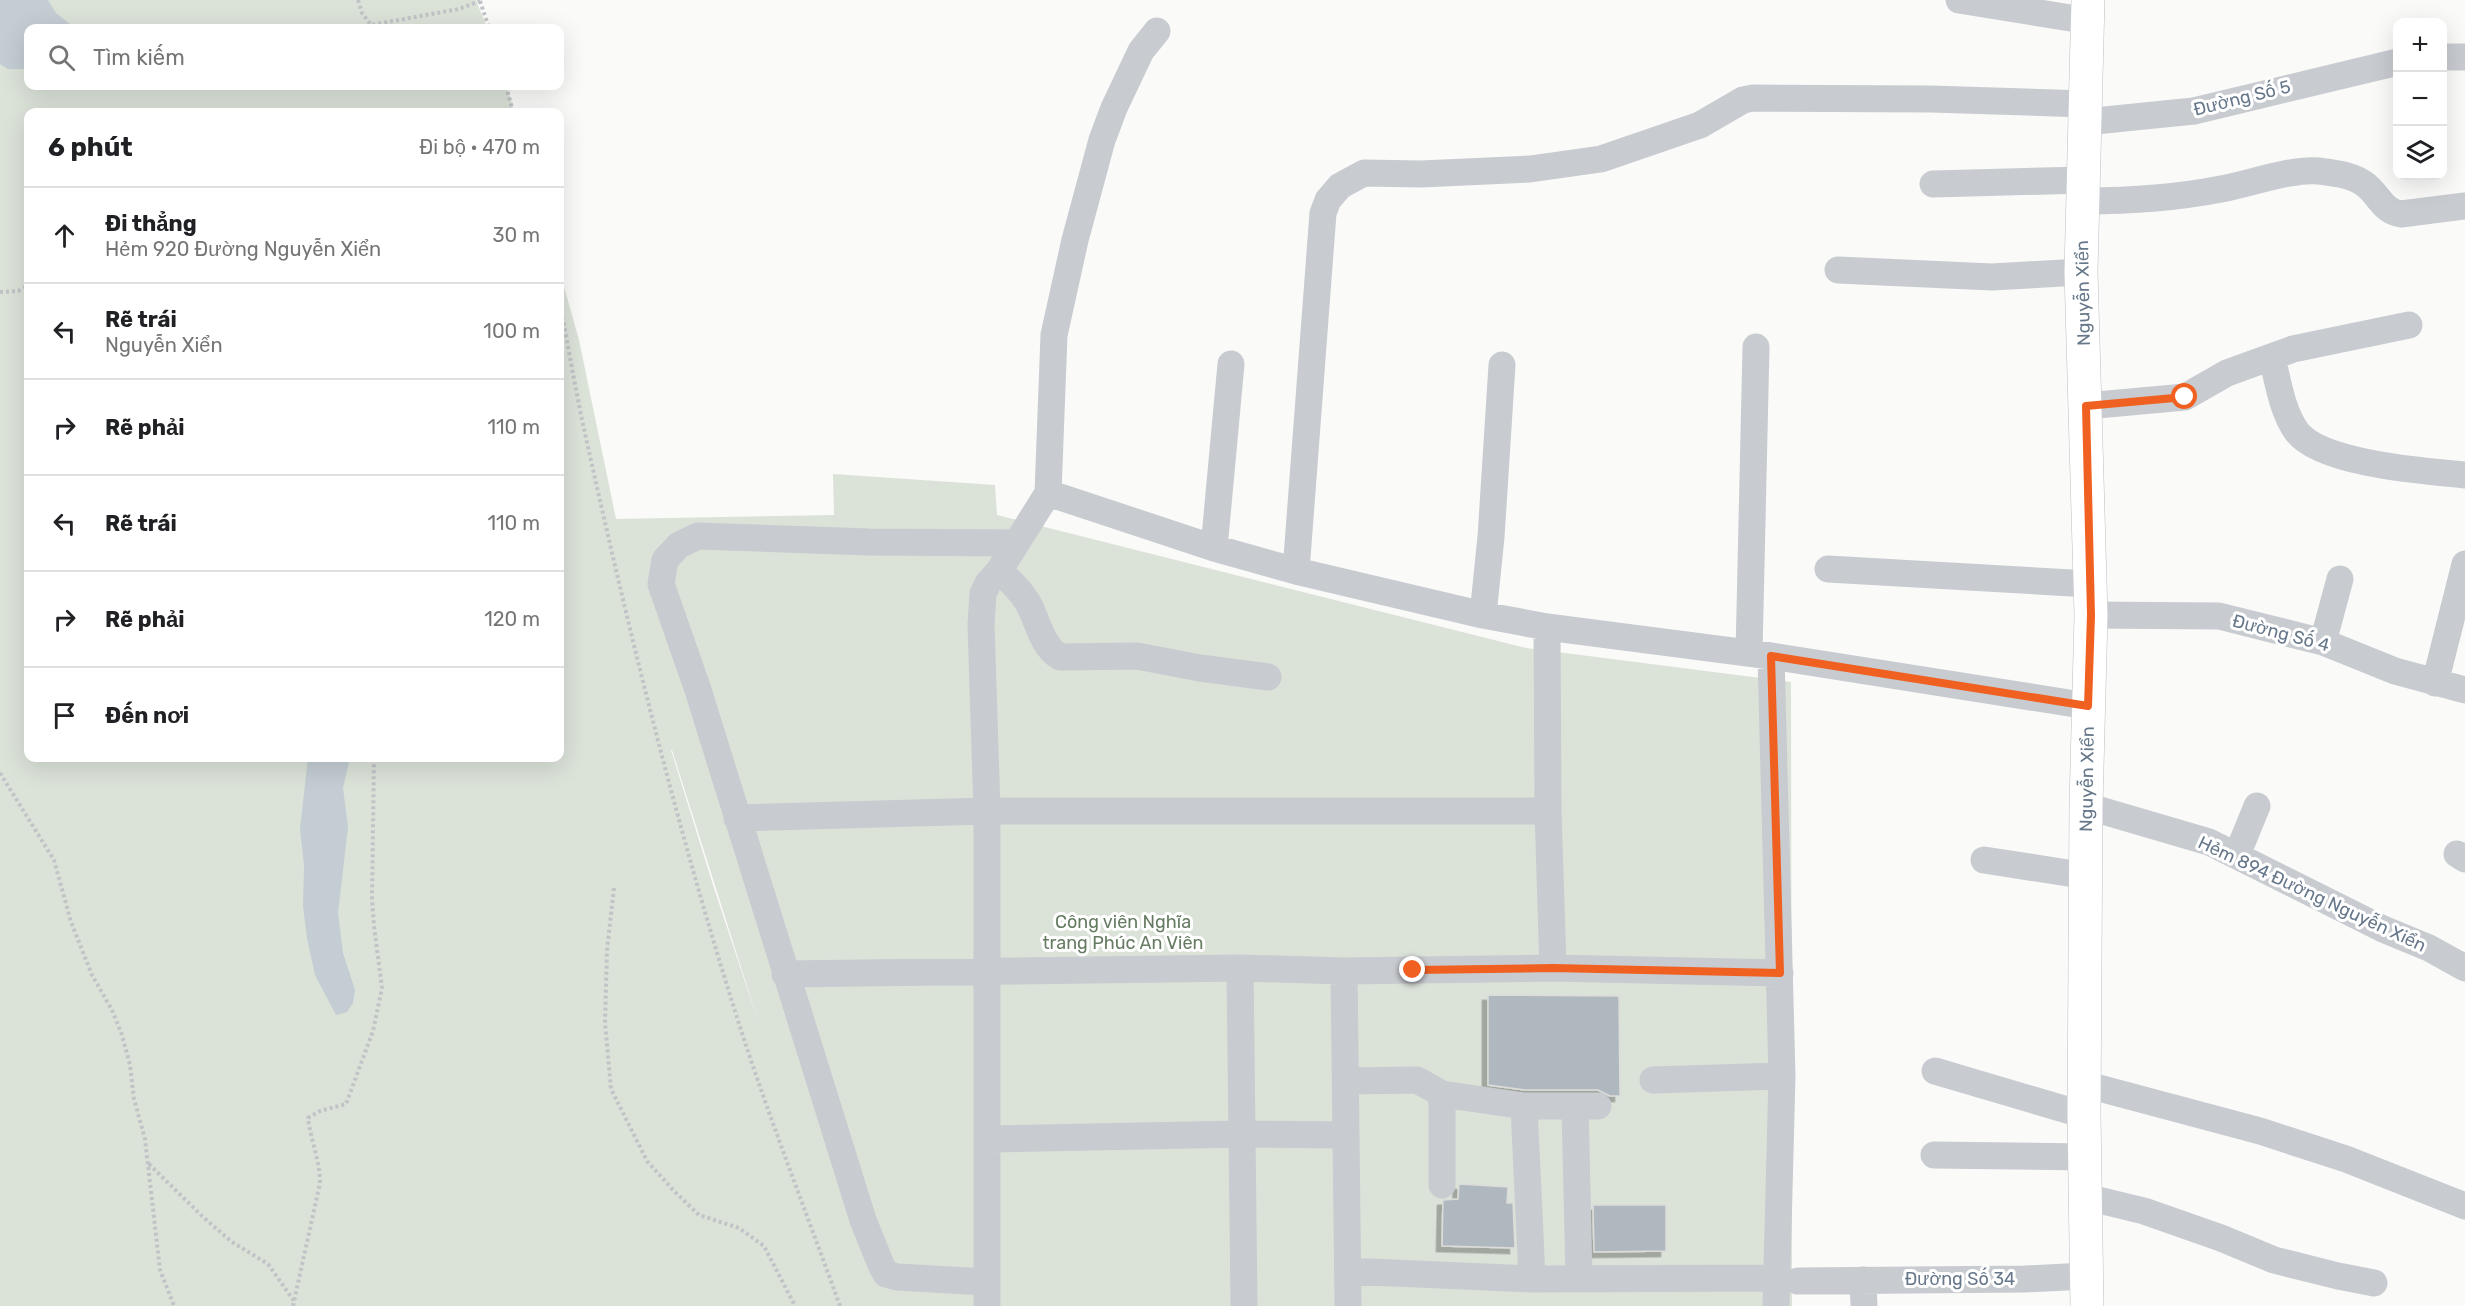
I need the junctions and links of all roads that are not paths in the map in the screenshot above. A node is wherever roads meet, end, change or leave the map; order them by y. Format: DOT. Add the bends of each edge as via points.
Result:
graph roads {
  1 [pos="1959,0"];
  2 [pos="2088,11"];
  3 [pos="1156,31"];
  4 [pos="2447,57"];
  5 [pos="2465,57"];
  6 [pos="2393,63"];
  7 [pos="2085,113"];
  8 [pos="1933,184"];
  9 [pos="2084,191"];
  10 [pos="2465,206"];
  11 [pos="1838,270"];
  12 [pos="2081,272"];
  13 [pos="2409,325"];
  14 [pos="1756,347"];
  15 [pos="2272,357"];
  16 [pos="1231,364"];
  17 [pos="1502,365"];
  18 [pos="2086,406"];
  19 [pos="2465,475"];
  20 [pos="1048,493"];
  21 [pos="1016,543"];
  22 [pos="1214,548"];
  23 [pos="2465,564"];
  24 [pos="1827,569"];
  25 [pos="999,571"];
  26 [pos="1296,571"];
  27 [pos="2340,579"];
  28 [pos="2091,600"];
  29 [pos="1483,615"];
  30 [pos="1547,627"];
  31 [pos="2323,642"];
  32 [pos="1760,654"];
  33 [pos="1268,677"];
  34 [pos="2435,682"];
  35 [pos="2465,690"];
  36 [pos="2088,706"];
  37 [pos="2086,806"];
  38 [pos="2257,806"];
  39 [pos="987,811"];
  40 [pos="1548,811"];
  41 [pos="737,818"];
  42 [pos="2237,855"];
  43 [pos="1984,860"];
  44 [pos="2087,876"];
  45 [pos="1240,968"];
  46 [pos="1553,968"];
  47 [pos="2465,968"];
  48 [pos="1344,971"];
  49 [pos="986,972"];
  50 [pos="1780,973"];
  51 [pos="785,974"];
  52 [pos="1935,1071"];
  53 [pos="1782,1076"];
  54 [pos="1653,1080"];
  55 [pos="1346,1081"];
  56 [pos="1442,1094"];
  57 [pos="2084,1099"];
  58 [pos="1524,1106"];
  59 [pos="1241,1134"];
  60 [pos="1345,1135"];
  61 [pos="987,1139"];
  62 [pos="1934,1155"];
  63 [pos="2086,1157"];
  64 [pos="1442,1185"];
  65 [pos="2086,1197"];
  66 [pos="2465,1206"];
  67 [pos="1348,1271"];
  68 [pos="1579,1278"];
  69 [pos="1532,1279"];
  70 [pos="1786,1279"];
  71 [pos="2373,1283"];
  72 [pos="2087,1291"];
  73 [pos="1863,1293"];
  74 [pos="986,1294"];
  75 [pos="1244,1306"];
  76 [pos="1348,1306"];
  77 [pos="1776,1306"];
  1 -- 2 [label="street"];
  2 -- 7 [label="main road, Nguyễn Xiển"];
  3 -- 20 [label="street" via="1132,67 1114,108 1075,240 1054,335"];
  4 -- 5 [label="street"];
  6 -- 7 [label="street, Đường Số 5" via="2194,111"];
  7 -- 9 [label="main road, Nguyễn Xiển"];
  7 -- 26 [label="street, Đường Số 5" via="1931,99 1753,98 1700,125 1601,159 1530,170 1364,173 1350,179 1328,200 1323,213"];
  8 -- 9 [label="street"];
  9 -- 10 [label="street" via="2117,201 2186,195 2307,170 2358,179 2391,213"];
  9 -- 12 [label="main road, Nguyễn Xiển"];
  11 -- 12 [label="street" via="1992,277"];
  12 -- 18 [label="main road, Nguyễn Xiển"];
  13 -- 15 [label="street" via="2306,345"];
  14 -- 32 [label="street"];
  15 -- 18 [label="street" via="2227,373 2185,397"];
  15 -- 19 [label="street" via="2290,421 2309,443 2347,458"];
  16 -- 22 [label="street"];
  17 -- 29 [label="street"];
  18 -- 28 [label="main road, Nguyễn Xiển"];
  20 -- 21 [label="street"];
  20 -- 22 [label="street"];
  21 -- 25 [label="street"];
  21 -- 41 [label="street" via="699,536 679,545 665,560 661,584 699,690"];
  22 -- 26 [label="street"];
  23 -- 34 [label="street"];
  24 -- 28 [label="street, Đường Số 4"];
  25 -- 33 [label="street" via="1022,594 1047,646 1060,657 1137,656"];
  25 -- 39 [label="street" via="983,594 981,624"];
  26 -- 29 [label="street"];
  27 -- 31 [label="street"];
  28 -- 31 [label="street, Đường Số 4" via="2219,616"];
  28 -- 36 [label="main road, Nguyễn Xiển"];
  29 -- 30 [label="street"];
  30 -- 32 [label="street"];
  30 -- 40 [label="street"];
  31 -- 34 [label="street, Đường Số 4"];
  32 -- 36 [label="street"];
  32 -- 50 [label="street"];
  34 -- 35 [label="street, Đường Số 4"];
  36 -- 37 [label="main road, Nguyễn Xiển"];
  37 -- 42 [label="street, Hẻm 894 Đường Nguyễn Xiển" via="2209,842"];
  37 -- 44 [label="main road, Nguyễn Xiển"];
  38 -- 42 [label="street"];
  39 -- 40 [label="street"];
  39 -- 41 [label="street"];
  39 -- 49 [label="street"];
  40 -- 46 [label="street"];
  41 -- 51 [label="street"];
  42 -- 47 [label="street, Hẻm 894 Đường Nguyễn Xiển"];
  43 -- 44 [label="street"];
  44 -- 57 [label="main road, Nguyễn Xiển"];
  45 -- 48 [label="street"];
  45 -- 49 [label="street"];
  45 -- 59 [label="street"];
  46 -- 48 [label="street"];
  46 -- 50 [label="street"];
  48 -- 55 [label="street"];
  49 -- 51 [label="street"];
  49 -- 61 [label="street"];
  50 -- 53 [label="street"];
  51 -- 74 [label="street" via="863,1220 886,1274"];
  52 -- 57 [label="street"];
  53 -- 54 [label="street"];
  53 -- 70 [label="street"];
  55 -- 56 [label="street" via="1417,1080"];
  55 -- 60 [label="street"];
  56 -- 58 [label="street"];
  56 -- 64 [label="street"];
  57 -- 63 [label="main road, Nguyễn Xiển"];
  57 -- 66 [label="street" via="2260,1131 2346,1159"];
  58 -- 68 [label="street" via="1586,1106"];
  58 -- 69 [label="street"];
  59 -- 60 [label="street"];
  59 -- 61 [label="street"];
  59 -- 75 [label="street"];
  60 -- 67 [label="street"];
  61 -- 74 [label="street"];
  62 -- 63 [label="street"];
  63 -- 65 [label="main road, Nguyễn Xiển"];
  65 -- 71 [label="street" via="2144,1211 2274,1260"];
  65 -- 72 [label="main road, Nguyễn Xiển"];
  67 -- 69 [label="street, Đường Số 34"];
  67 -- 76 [label="street"];
  68 -- 69 [label="street, Đường Số 34"];
  68 -- 70 [label="street, Đường Số 34"];
  70 -- 73 [label="street, Đường Số 34" via="1834,1281"];
  70 -- 77 [label="street"];
  72 -- 73 [label="street, Đường Số 34" via="2025,1279"];
}
